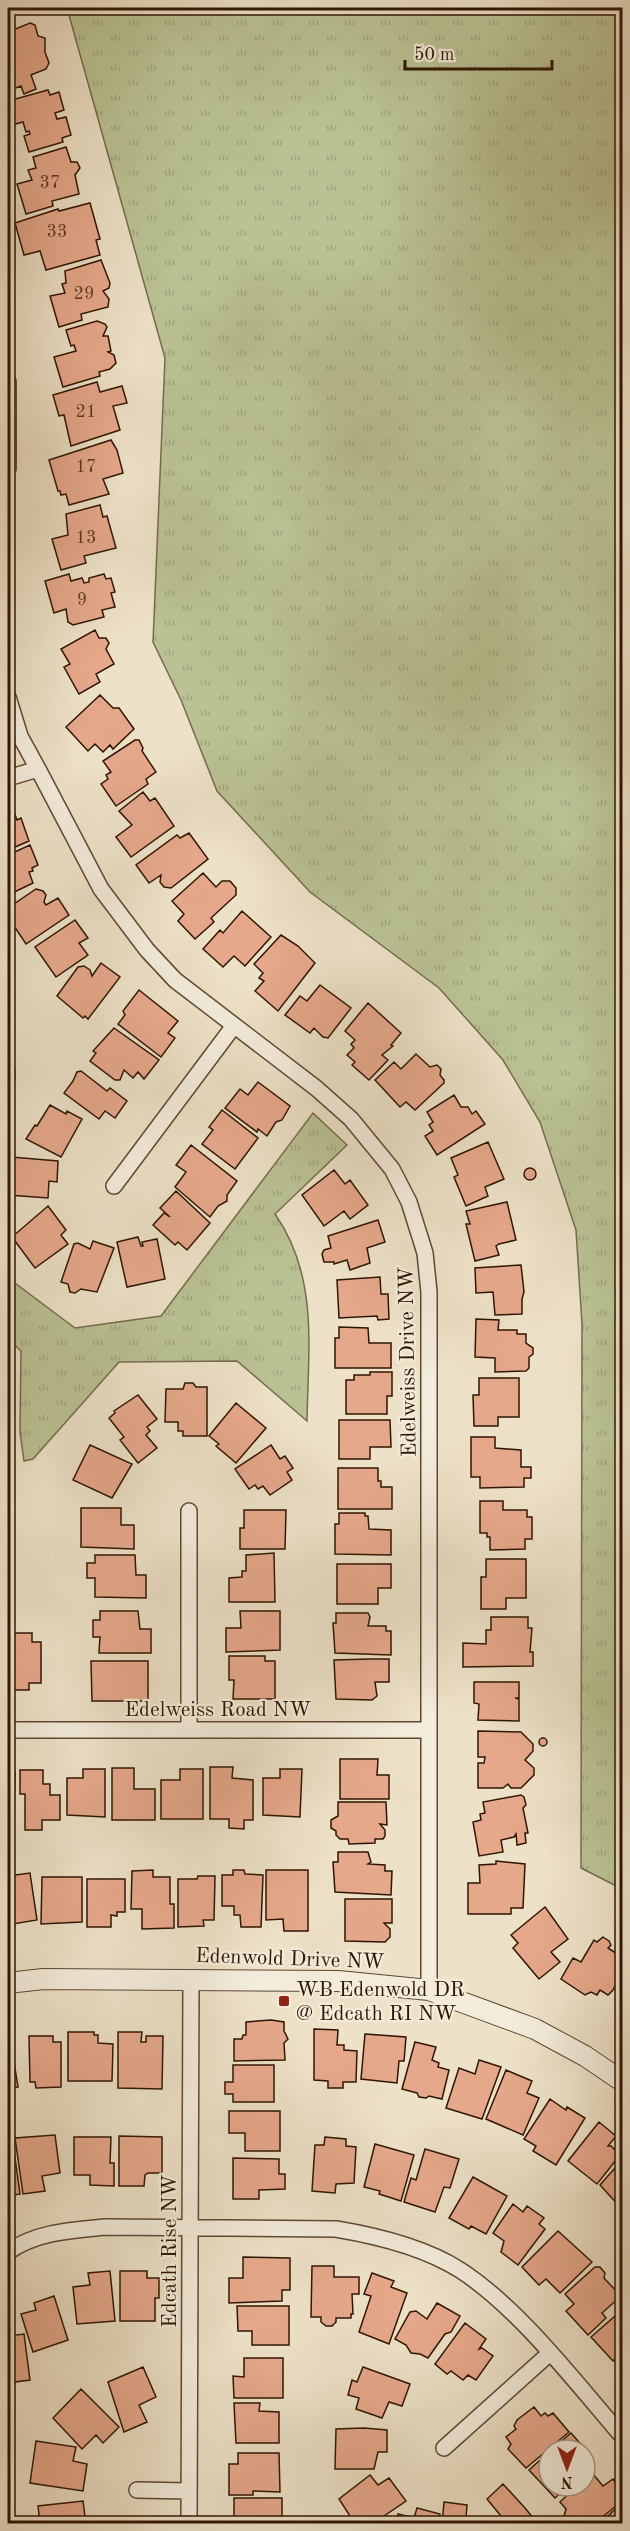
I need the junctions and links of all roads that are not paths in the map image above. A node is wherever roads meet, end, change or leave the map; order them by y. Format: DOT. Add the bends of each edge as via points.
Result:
graph roads {
  1 [pos="8,382"];
  2 [pos="8,469"];
  3 [pos="8,697"];
  4 [pos="38,769"];
  5 [pos="8,778"];
  6 [pos="233,1027"];
  7 [pos="114,1186"];
  8 [pos="189,1511"];
  9 [pos="8,1730"];
  10 [pos="189,1730"];
  11 [pos="429,1730"];
  12 [pos="191,1979"];
  13 [pos="8,1983"];
  14 [pos="429,1990"];
  15 [pos="622,2081"];
  16 [pos="190,2228"];
  17 [pos="8,2252"];
  18 [pos="550,2353"];
  19 [pos="622,2436"];
  20 [pos="444,2448"];
  21 [pos="137,2490"];
  22 [pos="189,2491"];
  23 [pos="189,2523"];
  1 -- 2 [label="street"];
  3 -- 4 [label="street, Edelweiss Drive NW" via="20,736"];
  4 -- 5 [label="street"];
  4 -- 6 [label="street, Edelweiss Drive NW" via="79,851 123,920 175,980"];
  6 -- 7 [label="street"];
  6 -- 11 [label="street, Edelweiss Drive NW" via="316,1088 368,1138 392,1169 409,1202 425,1253 431,1390"];
  8 -- 10 [label="street"];
  9 -- 10 [label="street, Edelweiss Road NW"];
  10 -- 11 [label="street, Edelweiss Road NW"];
  11 -- 14 [label="street, Edelweiss Drive NW"];
  12 -- 13 [label="street, Edenwold Drive NW" via="43,1979"];
  12 -- 14 [label="street, Edenwold Drive NW" via="338,1981"];
  12 -- 16 [label="street, Edcath Rise NW"];
  14 -- 15 [label="street, Edenwold Drive NW" via="535,2029"];
  16 -- 17 [label="street" via="70,2231 39,2237"];
  16 -- 18 [label="street" via="336,2229 402,2244 458,2269 488,2290"];
  16 -- 22 [label="street, Edcath Rise NW"];
  18 -- 19 [label="street"];
  18 -- 20 [label="street"];
  21 -- 22 [label="street"];
  22 -- 23 [label="street, Edcath Rise NW"];
}
